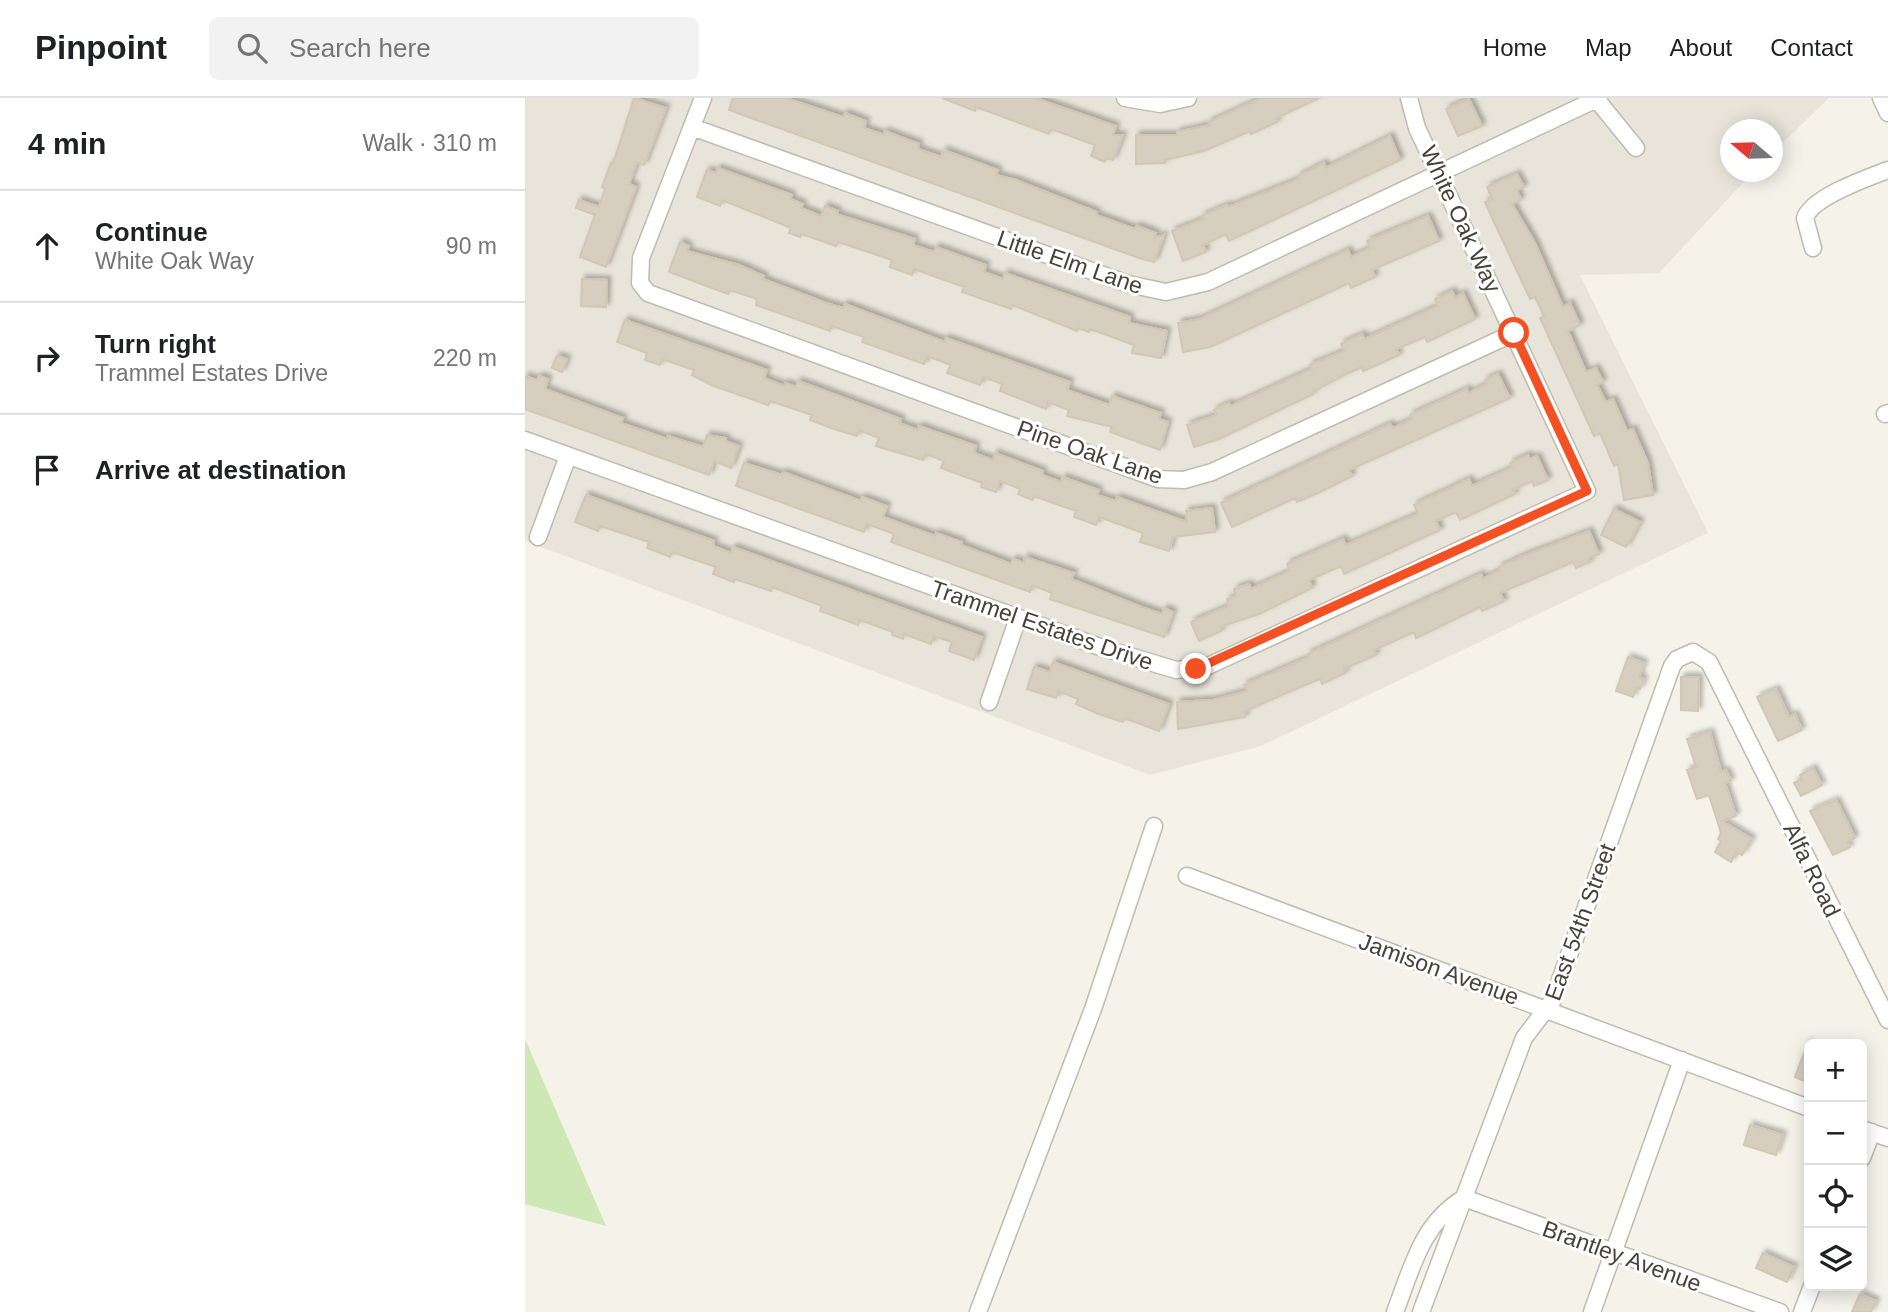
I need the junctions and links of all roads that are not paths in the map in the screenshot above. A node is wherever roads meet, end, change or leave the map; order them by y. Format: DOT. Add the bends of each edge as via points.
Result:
graph roads {
  1 [pos="703,98"];
  2 [pos="1125,98"];
  3 [pos="1188,98"];
  4 [pos="1409,98"];
  5 [pos="1881,98"];
  6 [pos="1598,99"];
  7 [pos="1888,113"];
  8 [pos="692,127"];
  9 [pos="1636,148"];
  10 [pos="1888,170"];
  11 [pos="1441,174"];
  12 [pos="1813,248"];
  13 [pos="1514,333"];
  14 [pos="525,440"];
  15 [pos="568,456"];
  16 [pos="1587,491"];
  17 [pos="538,537"];
  18 [pos="1018,618"];
  19 [pos="989,702"];
  20 [pos="1738,719"];
  21 [pos="1154,826"];
  22 [pos="1187,876"];
  23 [pos="1548,1010"];
  24 [pos="1888,1020"];
  25 [pos="1682,1060"];
  26 [pos="1804,1106"];
  27 [pos="1867,1130"];
  28 [pos="1888,1138"];
  29 [pos="1464,1198"];
  30 [pos="1615,1253"];
  31 [pos="1810,1291"];
  32 [pos="978,1312"];
  33 [pos="1395,1312"];
  34 [pos="1421,1312"];
  35 [pos="1592,1312"];
  36 [pos="1780,1312"];
  37 [pos="1801,1312"];
  1 -- 8 [label="street"];
  2 -- 3 [label="street" via="1160,104"];
  4 -- 11 [label="street, White Oak Way" via="1417,128"];
  5 -- 7 [label="street"];
  6 -- 9 [label="street"];
  6 -- 11 [label="street, Little Elm Lane"];
  8 -- 11 [label="street, Little Elm Lane" via="1155,291 1208,282"];
  8 -- 13 [label="street, Pine Oak Lane" via="638,271 640,283 657,299 1147,476 1170,480 1212,472"];
  10 -- 12 [label="street" via="1810,208 1805,218"];
  11 -- 13 [label="street, White Oak Way"];
  13 -- 16 [label="street, White Oak Way"];
  14 -- 15 [label="street, Trammel Estates Drive"];
  15 -- 17 [label="street"];
  15 -- 18 [label="street, Trammel Estates Drive"];
  16 -- 18 [label="street, Trammel Estates Drive" via="1206,667 1165,668"];
  18 -- 19 [label="street"];
  20 -- 23 [label="street, East 54th Street" via="1709,662 1693,652 1677,659"];
  20 -- 24 [label="street, Alfa Road"];
  21 -- 32 [label="street" via="1093,1009"];
  22 -- 23 [label="street, Jamison Avenue"];
  23 -- 25 [label="street, Jamison Avenue"];
  23 -- 29 [label="street, East 54th Street" via="1524,1038"];
  25 -- 26 [label="street, Jamison Avenue"];
  25 -- 30 [label="street"];
  27 -- 28 [label="street"];
  29 -- 30 [label="street, Brantley Avenue"];
  29 -- 33 [label="street" via="1437,1218 1424,1235"];
  29 -- 34 [label="street, East 54th Street"];
  30 -- 35 [label="street"];
  30 -- 36 [label="street, Brantley Avenue"];
  31 -- 37 [label="street"];
}
